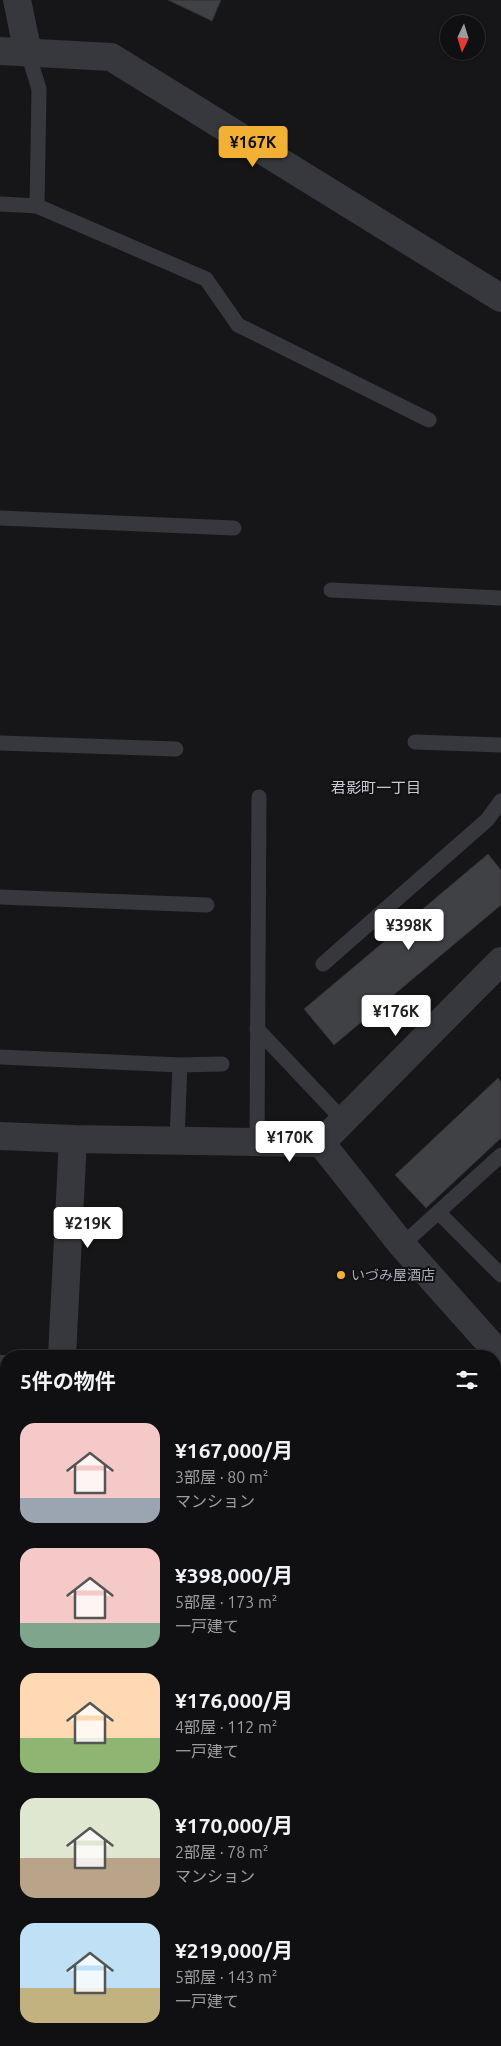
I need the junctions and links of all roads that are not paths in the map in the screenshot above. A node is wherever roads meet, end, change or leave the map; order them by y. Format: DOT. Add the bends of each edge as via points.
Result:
graph roads {
  1 [pos="17,0"];
  2 [pos="0,51"];
  3 [pos="28,53"];
  4 [pos="0,204"];
  5 [pos="36,206"];
  6 [pos="501,298"];
  7 [pos="429,420"];
  8 [pos="0,518"];
  9 [pos="234,528"];
  10 [pos="331,590"];
  11 [pos="501,598"];
  12 [pos="415,742"];
  13 [pos="0,743"];
  14 [pos="501,745"];
  15 [pos="176,750"];
  16 [pos="259,797"];
  17 [pos="501,801"];
  18 [pos="0,897"];
  19 [pos="208,905"];
  20 [pos="501,961"];
  21 [pos="323,964"];
  22 [pos="257,1029"];
  23 [pos="0,1057"];
  24 [pos="222,1064"];
  25 [pos="180,1065"];
  26 [pos="343,1120"];
  27 [pos="0,1136"];
  28 [pos="73,1139"];
  29 [pos="177,1140"];
  30 [pos="257,1141"];
  31 [pos="321,1143"];
  32 [pos="501,1155"];
  33 [pos="438,1212"];
  34 [pos="402,1245"];
  35 [pos="501,1275"];
  36 [pos="62,1350"];
  37 [pos="496,1350"];
  1 -- 3 [label="street"];
  2 -- 3 [label="street"];
  3 -- 5 [label="lane" via="39,89"];
  3 -- 6 [label="street" via="111,57"];
  4 -- 5 [label="lane"];
  5 -- 7 [label="lane" via="206,279 238,325"];
  8 -- 9 [label="lane"];
  10 -- 11 [label="lane"];
  12 -- 14 [label="lane"];
  13 -- 15 [label="lane"];
  16 -- 22 [label="lane"];
  17 -- 21 [label="lane" via="487,820"];
  18 -- 19 [label="lane"];
  20 -- 26 [label="street"];
  22 -- 26 [label="lane"];
  22 -- 30 [label="lane"];
  23 -- 25 [label="lane"];
  24 -- 25 [label="lane"];
  25 -- 29 [label="lane"];
  26 -- 31 [label="street"];
  27 -- 28 [label="street"];
  28 -- 29 [label="street"];
  28 -- 36 [label="street"];
  29 -- 30 [label="street"];
  30 -- 31 [label="street"];
  31 -- 34 [label="street"];
  32 -- 33 [label="lane"];
  33 -- 34 [label="lane"];
  33 -- 35 [label="lane"];
  34 -- 37 [label="street"];
}
